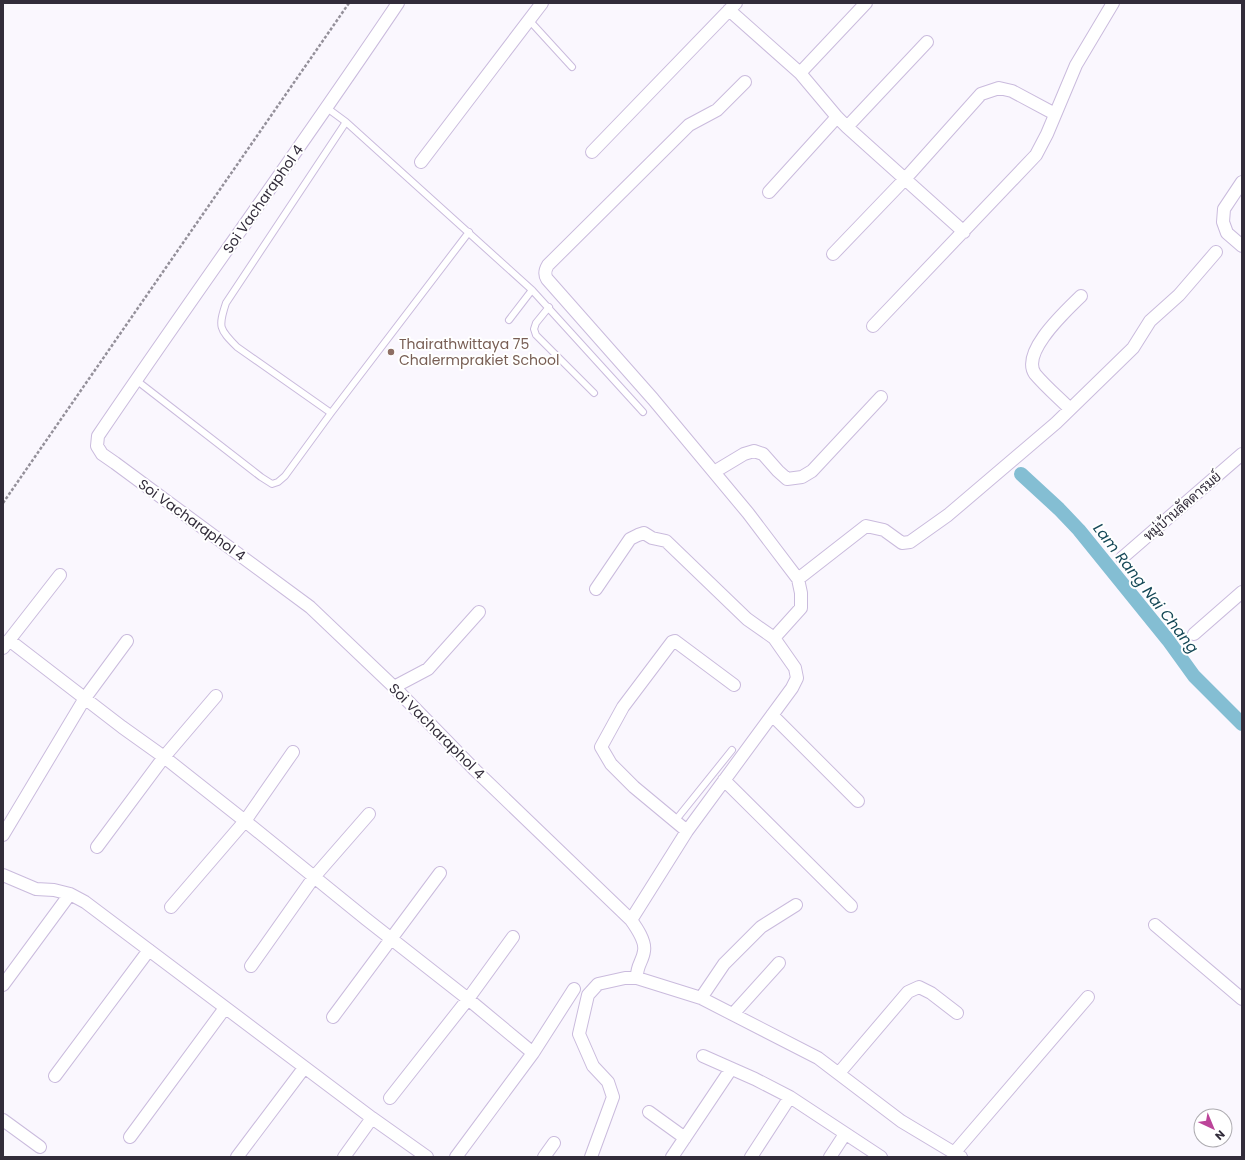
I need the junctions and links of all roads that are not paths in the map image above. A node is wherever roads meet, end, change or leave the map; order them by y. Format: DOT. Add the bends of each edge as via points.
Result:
graph roads {
  1 [pos="398,3"];
  2 [pos="542,3"];
  3 [pos="866,3"];
  4 [pos="1113,3"];
  5 [pos="732,7"];
  6 [pos="529,20"];
  7 [pos="927,42"];
  8 [pos="572,67"];
  9 [pos="800,74"];
  10 [pos="745,82"];
  11 [pos="327,108"];
  12 [pos="1055,114"];
  13 [pos="837,117"];
  14 [pos="346,122"];
  15 [pos="847,127"];
  16 [pos="592,152"];
  17 [pos="421,162"];
  18 [pos="905,179"];
  19 [pos="1242,182"];
  20 [pos="769,192"];
  21 [pos="469,232"];
  22 [pos="964,232"];
  23 [pos="1242,246"];
  24 [pos="1216,252"];
  25 [pos="833,254"];
  26 [pos="532,290"];
  27 [pos="1081,296"];
  28 [pos="549,307"];
  29 [pos="509,320"];
  30 [pos="873,326"];
  31 [pos="136,380"];
  32 [pos="594,393"];
  33 [pos="882,397"];
  34 [pos="1070,409"];
  35 [pos="643,412"];
  36 [pos="331,413"];
  37 [pos="1242,454"];
  38 [pos="714,472"];
  39 [pos="1122,558"];
  40 [pos="60,574"];
  41 [pos="798,579"];
  42 [pos="596,589"];
  43 [pos="1242,592"];
  44 [pos="478,612"];
  45 [pos="1194,634"];
  46 [pos="774,638"];
  47 [pos="127,641"];
  48 [pos="6,644"];
  49 [pos="734,685"];
  50 [pos="394,688"];
  51 [pos="216,696"];
  52 [pos="85,698"];
  53 [pos="772,715"];
  54 [pos="732,750"];
  55 [pos="293,752"];
  56 [pos="164,757"];
  57 [pos="724,780"];
  58 [pos="858,801"];
  59 [pos="369,814"];
  60 [pos="245,821"];
  61 [pos="675,822"];
  62 [pos="686,831"];
  63 [pos="3,835"];
  64 [pos="97,847"];
  65 [pos="440,873"];
  66 [pos="3,875"];
  67 [pos="314,877"];
  68 [pos="70,894"];
  69 [pos="796,905"];
  70 [pos="851,906"];
  71 [pos="172,907"];
  72 [pos="631,920"];
  73 [pos="1155,925"];
  74 [pos="513,937"];
  75 [pos="392,938"];
  76 [pos="149,950"];
  77 [pos="779,963"];
  78 [pos="251,966"];
  79 [pos="637,978"];
  80 [pos="3,985"];
  81 [pos="574,989"];
  82 [pos="1088,997"];
  83 [pos="701,998"];
  84 [pos="468,999"];
  85 [pos="1242,1000"];
  86 [pos="225,1008"];
  87 [pos="957,1013"];
  88 [pos="733,1014"];
  89 [pos="333,1017"];
  90 [pos="533,1054"];
  91 [pos="703,1056"];
  92 [pos="304,1068"];
  93 [pos="731,1068"];
  94 [pos="839,1073"];
  95 [pos="55,1076"];
  96 [pos="390,1098"];
  97 [pos="790,1098"];
  98 [pos="650,1112"];
  99 [pos="372,1118"];
  100 [pos="3,1120"];
  101 [pos="845,1134"];
  102 [pos="130,1137"];
  103 [pos="685,1138"];
  104 [pos="554,1143"];
  105 [pos="40,1147"];
  106 [pos="958,1155"];
  107 [pos="237,1157"];
  108 [pos="344,1157"];
  109 [pos="427,1157"];
  110 [pos="456,1157"];
  111 [pos="544,1157"];
  112 [pos="591,1157"];
  113 [pos="672,1157"];
  114 [pos="750,1157"];
  115 [pos="830,1157"];
  116 [pos="881,1157"];
  1 -- 11 [label="street, Soi Vacharaphol 4"];
  2 -- 6 [label="street"];
  3 -- 9 [label="street"];
  4 -- 12 [label="street" via="1076,65"];
  5 -- 9 [label="street"];
  5 -- 16 [label="street"];
  6 -- 8 [label="lane"];
  6 -- 17 [label="street"];
  7 -- 15 [label="street"];
  9 -- 13 [label="street"];
  10 -- 38 [label="street" via="718,110 689,125 545,270 547,279 653,398"];
  11 -- 14 [label="lane"];
  11 -- 31 [label="street, Soi Vacharaphol 4"];
  12 -- 18 [label="street" via="1012,91 999,88 981,94"];
  12 -- 22 [label="street" via="1036,155"];
  13 -- 15 [label="street"];
  13 -- 20 [label="street"];
  14 -- 21 [label="lane"];
  14 -- 36 [label="lane" via="226,303 220,320 221,328 237,347"];
  15 -- 18 [label="street"];
  18 -- 22 [label="street"];
  18 -- 25 [label="street"];
  19 -- 23 [label="street" via="1224,209 1223,222 1227,233"];
  21 -- 26 [label="lane"];
  21 -- 36 [label="lane"];
  22 -- 30 [label="street"];
  24 -- 34 [label="street" via="1179,295 1150,321 1134,348"];
  26 -- 28 [label="lane"];
  26 -- 29 [label="lane"];
  27 -- 34 [label="street" via="1042,338 1032,363 1034,372"];
  28 -- 32 [label="lane" via="536,323 536,335"];
  28 -- 35 [label="lane"];
  31 -- 36 [label="lane" via="272,484 286,476"];
  31 -- 50 [label="street, Soi Vacharaphol 4" via="98,436 97,446 102,454 310,607"];
  33 -- 38 [label="street" via="812,471 802,477 787,479 762,454 754,451"];
  34 -- 41 [label="street" via="948,515 910,542 902,543 884,530 866,526"];
  37 -- 39 [label="street, หมู่บ้านลัดดารมย์"];
  38 -- 41 [label="street"];
  40 -- 48 [label="street"];
  41 -- 46 [label="street" via="801,608"];
  42 -- 46 [label="street" via="630,539 644,533 666,541 747,619"];
  43 -- 45 [label="street"];
  44 -- 50 [label="street" via="428,669"];
  46 -- 53 [label="street" via="795,668 797,678"];
  47 -- 52 [label="street"];
  48 -- 52 [label="street"];
  49 -- 61 [label="street" via="675,641 672,642 623,706 601,747 611,764"];
  50 -- 72 [label="street, Soi Vacharaphol 4"];
  51 -- 56 [label="street"];
  52 -- 56 [label="street"];
  52 -- 63 [label="street"];
  53 -- 57 [label="street"];
  53 -- 58 [label="street"];
  54 -- 61 [label="lane"];
  55 -- 60 [label="street"];
  56 -- 60 [label="street"];
  56 -- 64 [label="street"];
  57 -- 62 [label="street"];
  57 -- 70 [label="street"];
  59 -- 67 [label="street"];
  60 -- 67 [label="street"];
  60 -- 71 [label="street"];
  61 -- 62 [label="street"];
  62 -- 72 [label="street"];
  65 -- 75 [label="street"];
  66 -- 68 [label="street" via="36,889"];
  67 -- 75 [label="street"];
  67 -- 78 [label="street"];
  68 -- 76 [label="street" via="85,902"];
  68 -- 80 [label="street"];
  69 -- 83 [label="street" via="761,927 724,964"];
  72 -- 79 [label="street, Soi Vacharaphol 4" via="639,932 645,950 637,970"];
  73 -- 85 [label="street"];
  74 -- 84 [label="street"];
  75 -- 84 [label="street"];
  75 -- 89 [label="street"];
  76 -- 86 [label="street"];
  76 -- 95 [label="street"];
  77 -- 88 [label="street"];
  79 -- 83 [label="street"];
  79 -- 112 [label="street" via="598,984 588,995 579,1034 593,1066 608,1082 613,1097"];
  81 -- 90 [label="street"];
  82 -- 106 [label="street"];
  83 -- 88 [label="street"];
  84 -- 90 [label="street"];
  84 -- 96 [label="street"];
  86 -- 92 [label="street"];
  86 -- 102 [label="street"];
  87 -- 94 [label="street" via="919,987 908,992"];
  88 -- 94 [label="street" via="818,1058"];
  90 -- 110 [label="street"];
  91 -- 93 [label="street"];
  92 -- 99 [label="street"];
  92 -- 107 [label="street"];
  93 -- 97 [label="street"];
  93 -- 103 [label="street"];
  94 -- 106 [label="street" via="901,1121"];
  97 -- 101 [label="street"];
  97 -- 114 [label="street"];
  98 -- 103 [label="street"];
  99 -- 108 [label="street"];
  99 -- 109 [label="street"];
  100 -- 105 [label="street"];
  101 -- 115 [label="street"];
  101 -- 116 [label="street"];
  103 -- 113 [label="street"];
  104 -- 111 [label="street"];
}
